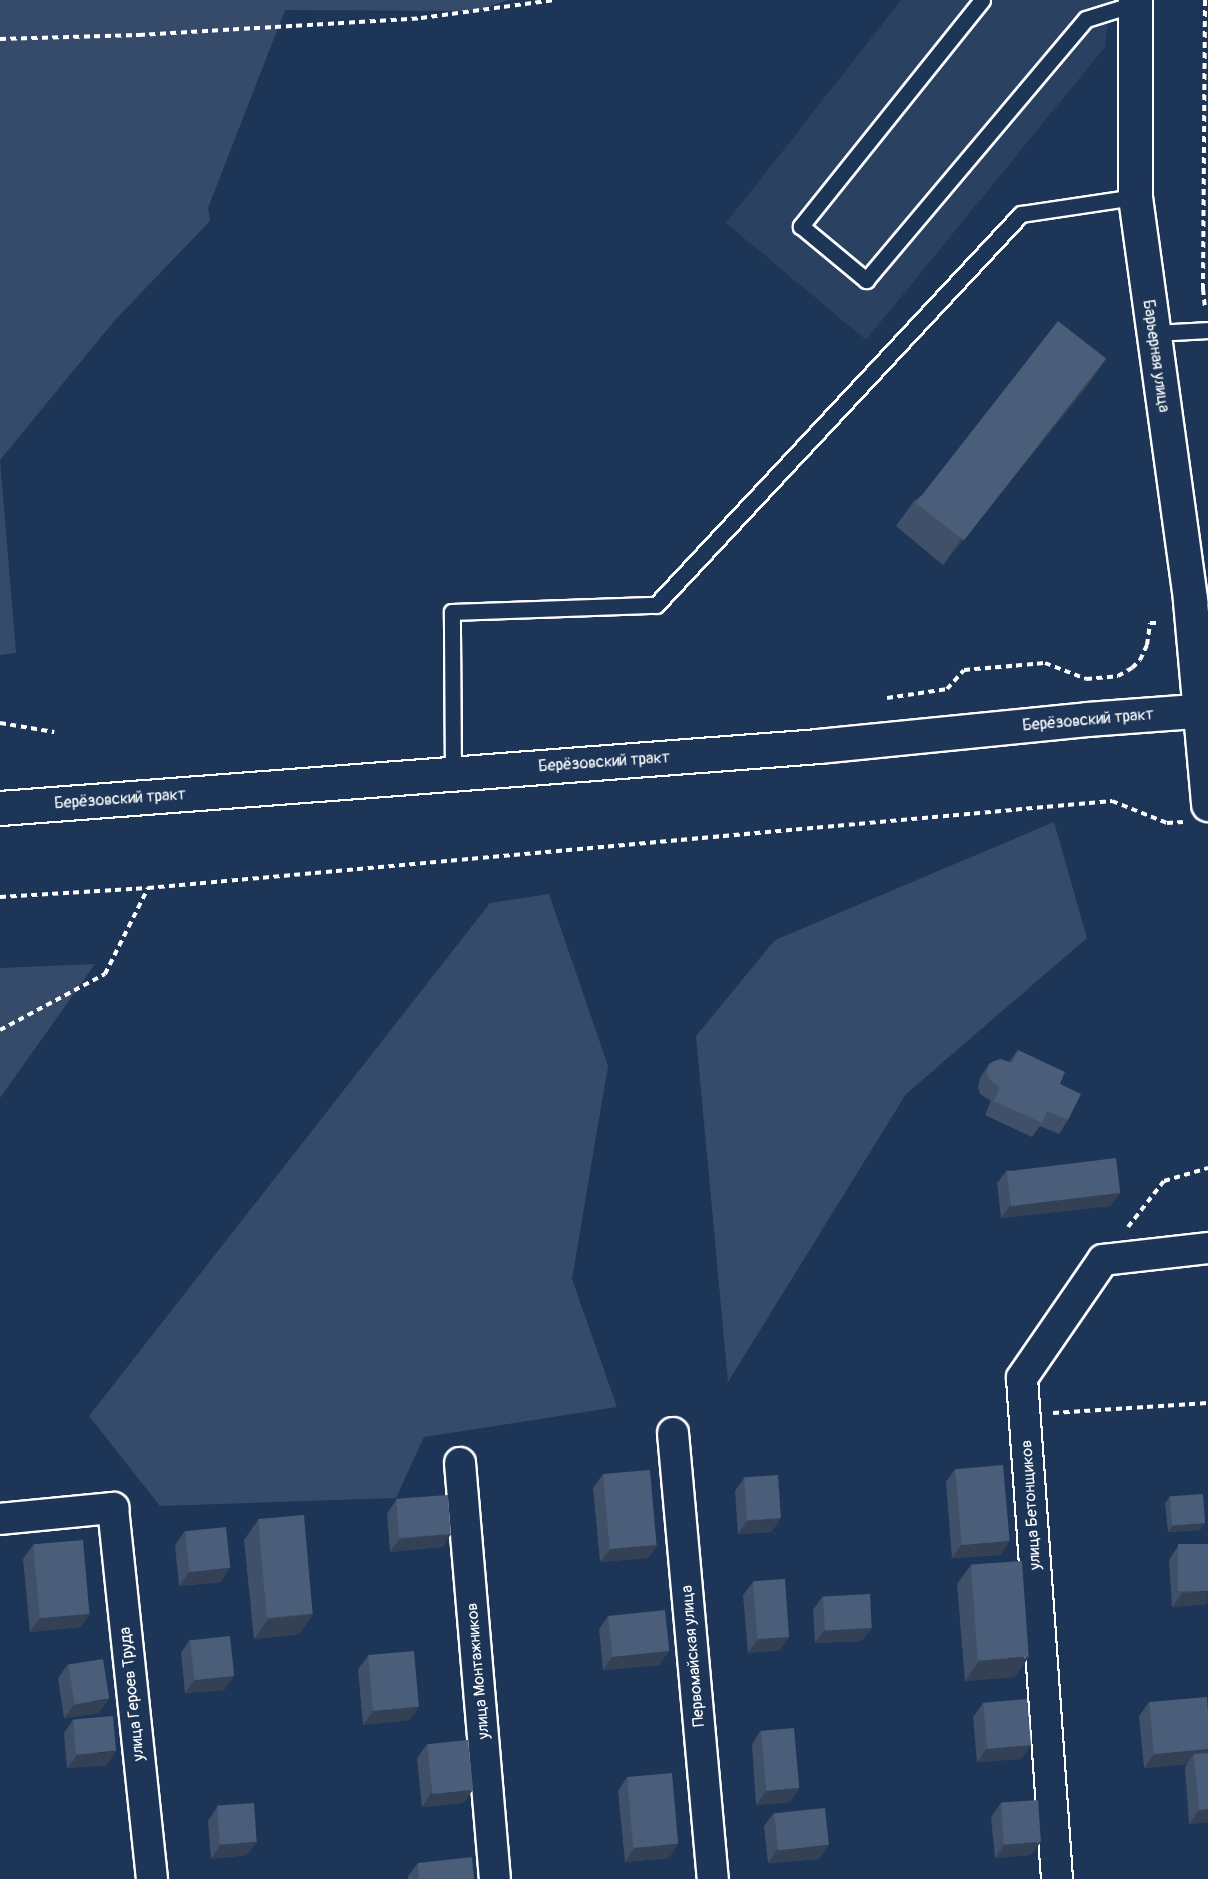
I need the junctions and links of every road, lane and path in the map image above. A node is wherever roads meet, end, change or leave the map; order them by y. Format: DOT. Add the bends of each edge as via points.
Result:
graph roads {
  1 [pos="555,0"];
  2 [pos="982,0"];
  3 [pos="1205,0"];
  4 [pos="1135,2"];
  5 [pos="0,39"];
  6 [pos="1135,197"];
  7 [pos="1207,323"];
  8 [pos="1153,333"];
  9 [pos="1191,622"];
  10 [pos="888,698"];
  11 [pos="1204,711"];
  12 [pos="0,723"];
  13 [pos="54,732"];
  14 [pos="453,773"];
  15 [pos="0,808"];
  16 [pos="1198,813"];
  17 [pos="148,888"];
  18 [pos="0,897"];
  19 [pos="0,1030"];
  20 [pos="1208,1168"];
  21 [pos="1208,1248"];
  22 [pos="1103,1260"];
  23 [pos="1208,1403"];
  24 [pos="1025,1415"];
  25 [pos="673,1433"];
  26 [pos="460,1463"];
  27 [pos="0,1519"];
  28 [pos="152,1879"];
  29 [pos="495,1879"];
  30 [pos="713,1879"];
  31 [pos="1057,1879"];
  1 -- 5 [label="path" via="421,18"];
  2 -- 4 [label="lane" via="801,226 866,280 1086,19"];
  3 -- 7 [label="path" via="1203,289"];
  4 -- 6 [label="main road, Барьерная улица"];
  6 -- 8 [label="main road, Барьерная улица"];
  6 -- 14 [label="lane" via="1021,214 656,605 452,612"];
  7 -- 8 [label="lane"];
  8 -- 9 [label="main road, Барьерная улица"];
  9 -- 10 [label="path" via="1150,623 1140,660 1118,676 1086,678 1045,663 964,670 947,689"];
  9 -- 11 [label="main road, Барьерная улица"];
  11 -- 14 [label="main road, Берёзовский тракт" via="818,746"];
  11 -- 16 [label="main road, Барьерная улица"];
  12 -- 13 [label="path"];
  14 -- 15 [label="main road, Берёзовский тракт"];
  16 -- 17 [label="path" via="1167,823 1112,801"];
  17 -- 18 [label="path"];
  17 -- 19 [label="path" via="105,974"];
  20 -- 22 [label="path" via="1164,1180"];
  21 -- 22 [label="street"];
  22 -- 24 [label="street, улица Бетонщиков" via="1023,1378"];
  23 -- 24 [label="path"];
  24 -- 31 [label="street, улица Бетонщиков"];
  25 -- 30 [label="street, Первомайская улица"];
  26 -- 29 [label="street, улица Монтажников"];
  27 -- 28 [label="street, улица Героев Труда" via="112,1508"];
}
